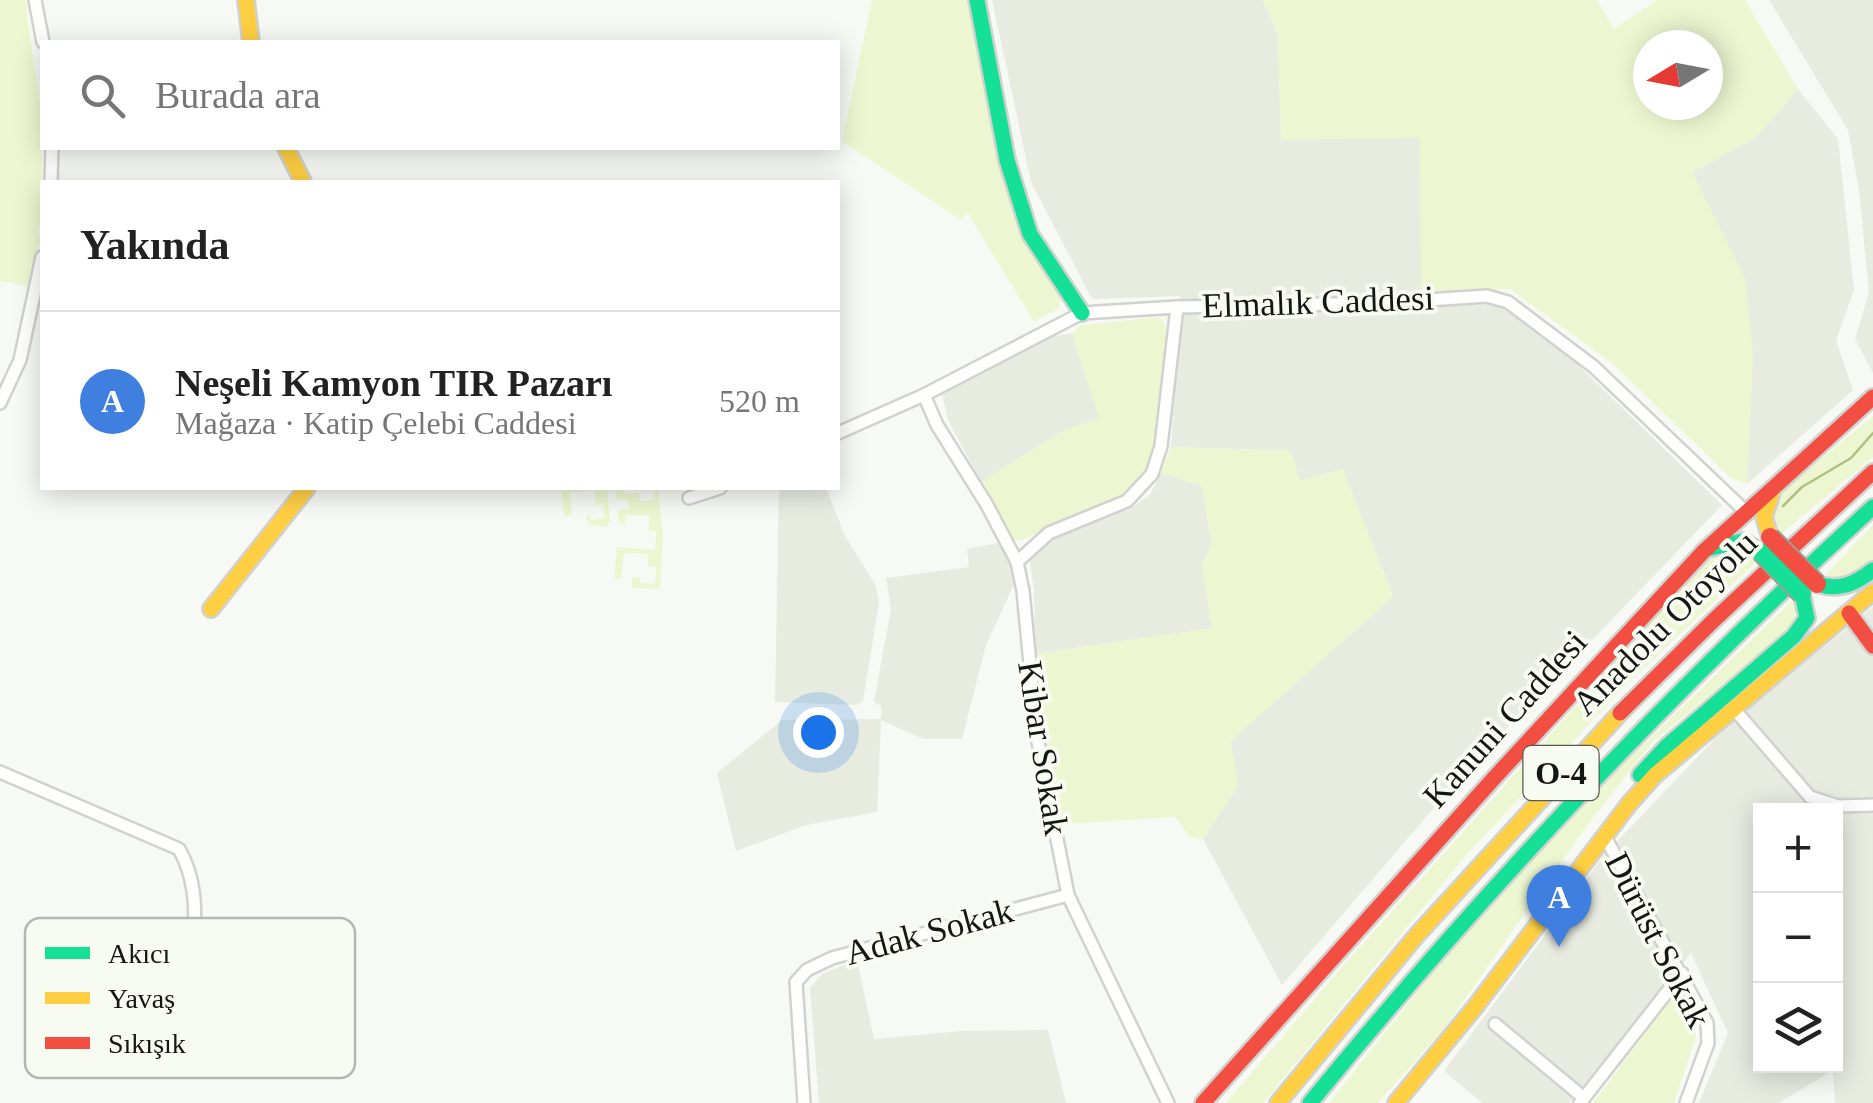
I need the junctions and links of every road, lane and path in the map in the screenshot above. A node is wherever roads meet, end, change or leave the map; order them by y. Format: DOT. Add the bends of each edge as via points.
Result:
graph roads {
  1 [pos="35,0"];
  2 [pos="246,0"];
  3 [pos="977,0"];
  4 [pos="43,40"];
  5 [pos="251,40"];
  6 [pos="52,150"];
  7 [pos="287,150"];
  8 [pos="52,180"];
  9 [pos="301,180"];
  10 [pos="40,266"];
  11 [pos="1176,307"];
  12 [pos="1082,314"];
  13 [pos="924,394"];
  14 [pos="1873,396"];
  15 [pos="0,403"];
  16 [pos="840,432"];
  17 [pos="1873,472"];
  18 [pos="1778,480"];
  19 [pos="304,490"];
  20 [pos="714,490"];
  21 [pos="689,498"];
  22 [pos="1873,506"];
  23 [pos="1745,511"];
  24 [pos="1766,544"];
  25 [pos="1703,552"];
  26 [pos="1017,562"];
  27 [pos="1873,570"];
  28 [pos="1810,589"];
  29 [pos="1873,592"];
  30 [pos="211,609"];
  31 [pos="1849,612"];
  32 [pos="1873,646"];
  33 [pos="1734,709"];
  34 [pos="0,772"];
  35 [pos="1873,805"];
  36 [pos="1604,835"];
  37 [pos="1068,895"];
  38 [pos="194,918"];
  39 [pos="1682,973"];
  40 [pos="1474,1007"];
  41 [pos="1495,1024"];
  42 [pos="1582,1100"];
  43 [pos="804,1103"];
  44 [pos="1168,1103"];
  45 [pos="1203,1103"];
  46 [pos="1278,1103"];
  47 [pos="1310,1103"];
  48 [pos="1396,1103"];
  49 [pos="1686,1103"];
  1 -- 4 [label="street"];
  2 -- 5 [label="main road"];
  3 -- 12 [label="main road" via="1007,160 1030,234"];
  6 -- 8 [label="street"];
  7 -- 9 [label="main road"];
  10 -- 15 [label="street" via="20,360"];
  11 -- 12 [label="street, Elmalık Caddesi"];
  11 -- 23 [label="street, Elmalık Caddesi" via="1496,297 1594,367"];
  11 -- 26 [label="street" via="1152,474 1127,501 1049,533"];
  12 -- 13 [label="street, Elmalık Caddesi"];
  13 -- 16 [label="street, Elmalık Caddesi"];
  13 -- 26 [label="street, Kibar Sokak"];
  14 -- 18 [label="main road, Kanuni Caddesi"];
  17 -- 46 [label="main road, Anadolu Otoyolu / O-4" via="1728,605 1546,789 1364,994"];
  18 -- 23 [label="main road, Kanuni Caddesi"];
  18 -- 24 [label="main road" via="1766,504"];
  19 -- 30 [label="main road"];
  20 -- 21 [label="street"];
  22 -- 47 [label="main road, Anadolu Otoyolu / O-4" via="1743,624 1542,829"];
  23 -- 25 [label="main road, Kanuni Caddesi"];
  24 -- 25 [label="main road" via="1743,541"];
  24 -- 28 [label="main road, bridge"];
  25 -- 45 [label="main road, Kanuni Caddesi"];
  26 -- 37 [label="street, Kibar Sokak" via="1037,736"];
  27 -- 28 [label="main road" via="1848,587"];
  28 -- 40 [label="main road" via="1802,627 1621,794"];
  29 -- 31 [label="main road"];
  31 -- 32 [label="main road"];
  31 -- 33 [label="main road"];
  33 -- 35 [label="street" via="1810,797 1831,806"];
  33 -- 36 [label="main road" via="1655,775"];
  34 -- 38 [label="street" via="179,849 195,888"];
  36 -- 39 [label="street, Dürüst Sokak"];
  36 -- 40 [label="main road"];
  37 -- 43 [label="street, Adak Sokak" via="806,970 796,982"];
  37 -- 44 [label="street, Kibar Sokak"];
  39 -- 42 [label="street"];
  39 -- 49 [label="street, Dürüst Sokak" via="1709,1033"];
  40 -- 48 [label="main road"];
  41 -- 42 [label="street"];
}
